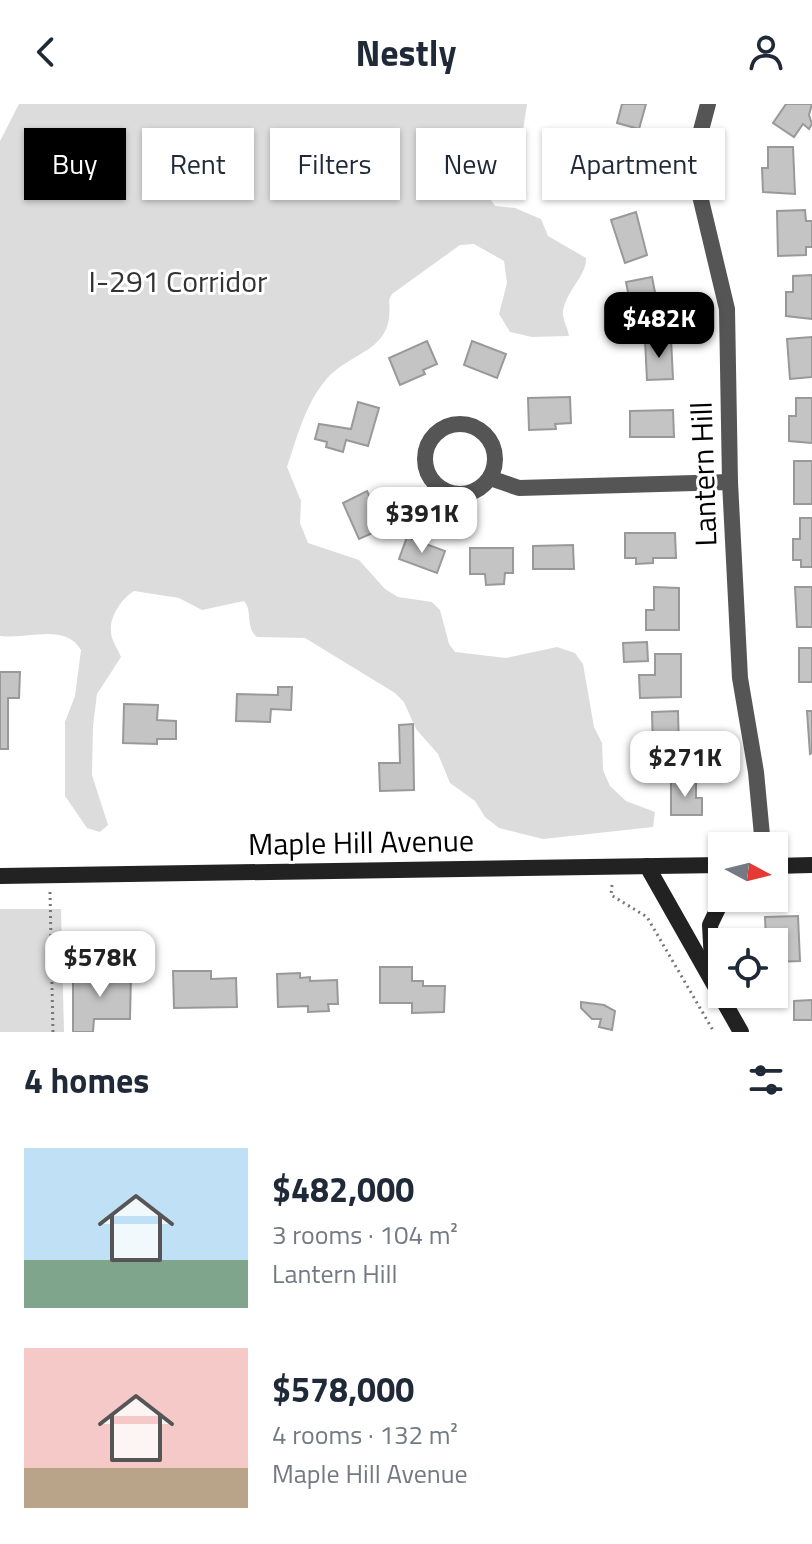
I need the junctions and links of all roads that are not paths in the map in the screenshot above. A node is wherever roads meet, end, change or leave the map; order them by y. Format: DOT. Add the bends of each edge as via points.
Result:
graph roads {
  1 [pos="708,104"];
  2 [pos="490,478"];
  3 [pos="730,482"];
  4 [pos="762,832"];
  5 [pos="708,865"];
  6 [pos="812,865"];
  7 [pos="647,866"];
  8 [pos="788,866"];
  9 [pos="0,876"];
  10 [pos="708,973"];
  11 [pos="728,1008"];
  12 [pos="741,1032"];
  1 -- 3 [label="street, Lantern Hill" via="695,153 696,179 727,309"];
  2 -- 2 [label="street" via="492,445 478,429 457,424 429,441 427,473 441,490 463,495"];
  2 -- 3 [label="street" via="519,488"];
  3 -- 4 [label="street, Lantern Hill" via="740,678"];
  5 -- 7 [label="main road, Maple Hill Avenue"];
  6 -- 8 [label="main road"];
  7 -- 9 [label="main road, Maple Hill Avenue"];
  7 -- 10 [label="main road"];
  11 -- 12 [label="main road"];
}
